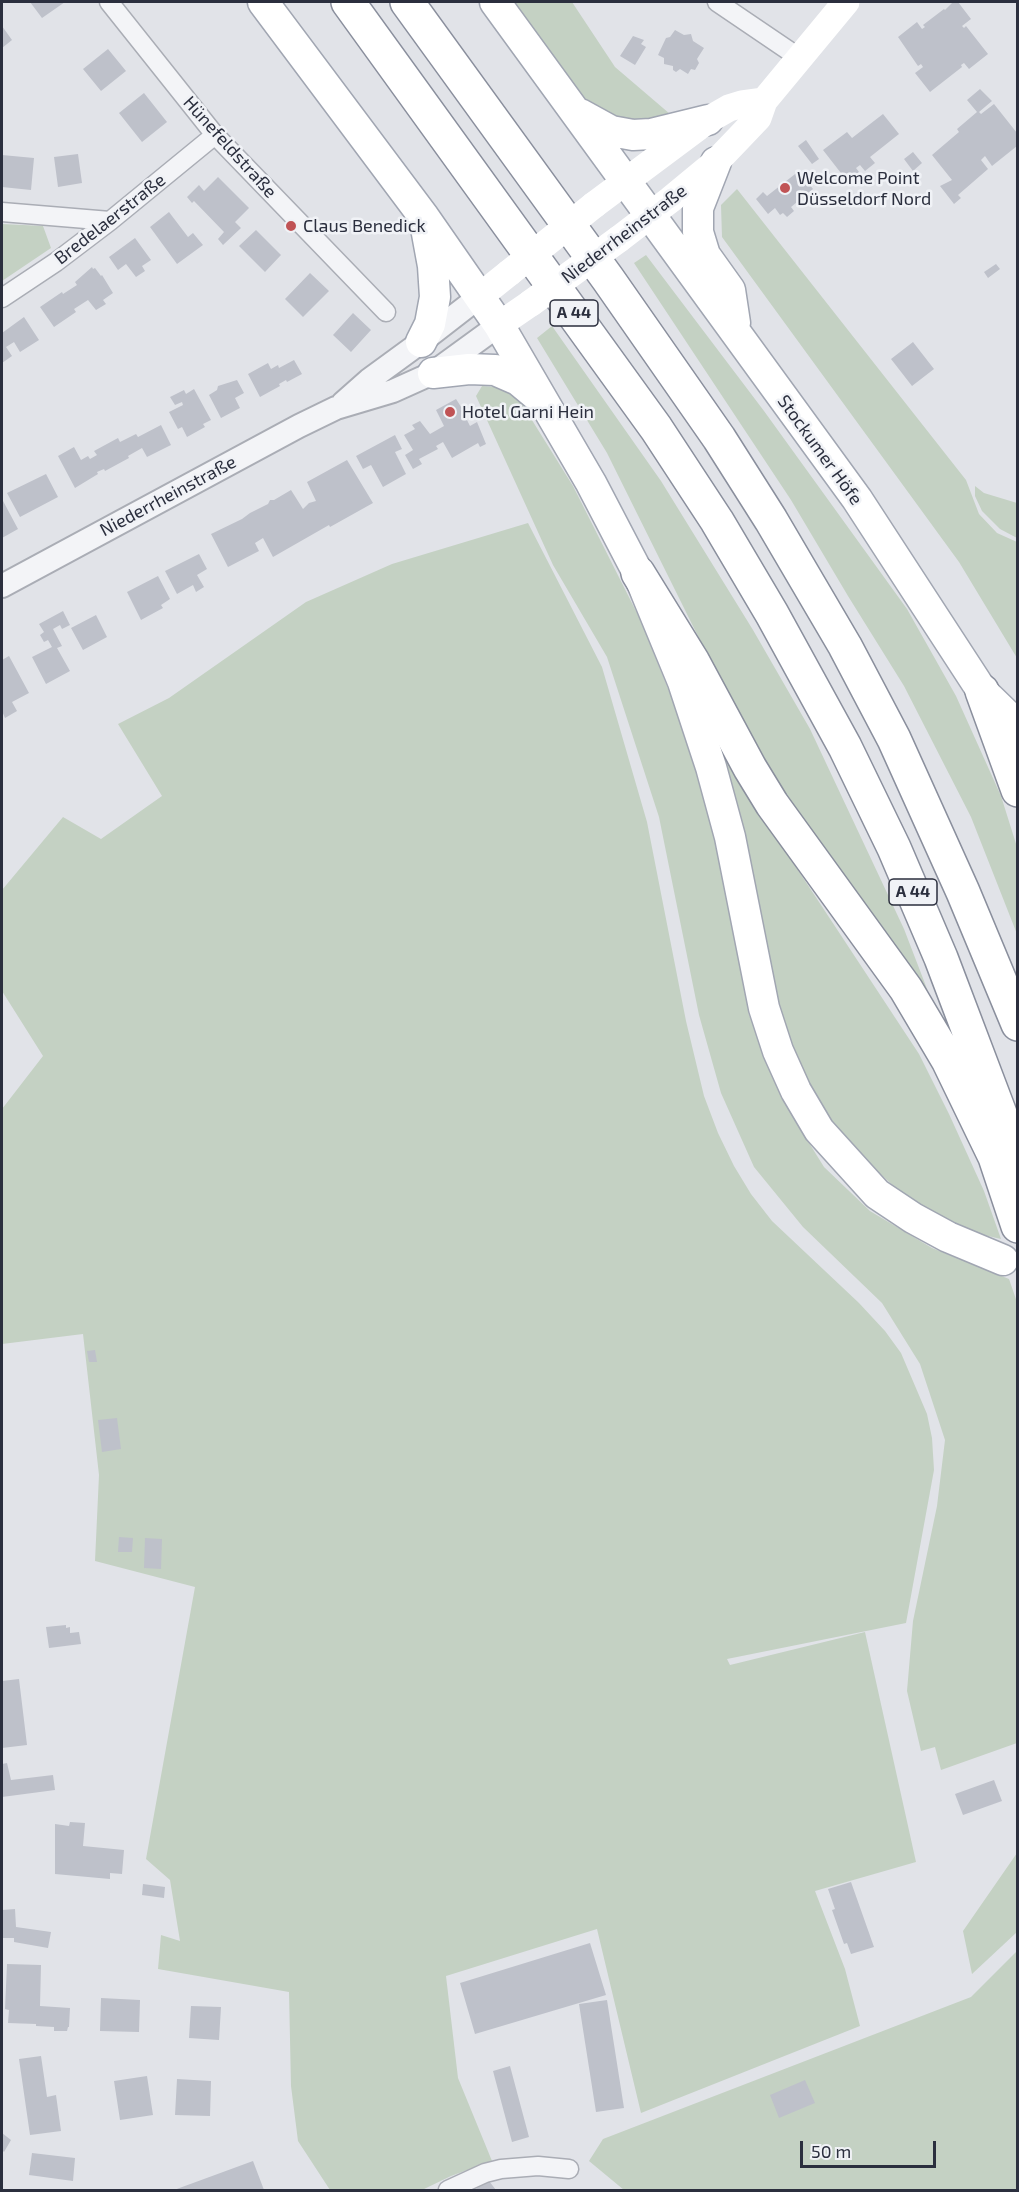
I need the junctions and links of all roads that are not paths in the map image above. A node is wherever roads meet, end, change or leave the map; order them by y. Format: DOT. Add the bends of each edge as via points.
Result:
graph roads {
  1 [pos="109,2"];
  2 [pos="263,2"];
  3 [pos="348,2"];
  4 [pos="407,2"];
  5 [pos="495,2"];
  6 [pos="717,2"];
  7 [pos="846,2"];
  8 [pos="801,59"];
  9 [pos="764,101"];
  10 [pos="575,111"];
  11 [pos="708,120"];
  12 [pos="215,135"];
  13 [pos="716,162"];
  14 [pos="626,182"];
  15 [pos="2,212"];
  16 [pos="649,216"];
  17 [pos="424,217"];
  18 [pos="110,221"];
  19 [pos="478,297"];
  20 [pos="2,298"];
  21 [pos="386,312"];
  22 [pos="499,325"];
  23 [pos="738,338"];
  24 [pos="421,342"];
  25 [pos="433,374"];
  26 [pos="544,402"];
  27 [pos="336,408"];
  28 [pos="638,573"];
  29 [pos="2,586"];
  30 [pos="982,691"];
  31 [pos="1017,726"];
  32 [pos="1017,790"];
  33 [pos="1017,1024"];
  34 [pos="1017,1161"];
  35 [pos="1017,1226"];
  36 [pos="1003,1260"];
  37 [pos="568,2169"];
  38 [pos="448,2190"];
  1 -- 12 [label="street, Hünefeldstraße"];
  2 -- 17 [label="main road"];
  3 -- 34 [label="highway, A 44" via="656,428 772,614 845,747 894,848 941,958"];
  4 -- 33 [label="highway, A 44" via="609,279 771,520 894,739"];
  5 -- 10 [label="main road, Stockumer Höfe"];
  6 -- 8 [label="street"];
  7 -- 8 [label="main road, Niederrheinstraße"];
  8 -- 9 [label="main road, Niederrheinstraße"];
  9 -- 11 [label="main road, Niederrheinstraße" via="729,108"];
  9 -- 13 [label="main road, Niederrheinstraße" via="758,118"];
  10 -- 11 [label="main road" via="610,131 633,135"];
  10 -- 14 [label="main road, Stockumer Höfe"];
  11 -- 14 [label="main road, Niederrheinstraße"];
  12 -- 18 [label="street, Bredelaerstraße"];
  12 -- 21 [label="street, Hünefeldstraße"];
  13 -- 16 [label="main road, Niederrheinstraße"];
  13 -- 23 [label="main road" via="699,208 698,232 705,255 729,290"];
  14 -- 16 [label="main road, Stockumer Höfe"];
  14 -- 19 [label="main road, Niederrheinstraße, bridge"];
  15 -- 18 [label="street"];
  16 -- 22 [label="main road, Niederrheinstraße, bridge"];
  16 -- 23 [label="main road, Stockumer Höfe"];
  17 -- 19 [label="main road"];
  17 -- 24 [label="main road" via="432,253 435,297 430,324"];
  18 -- 20 [label="street, Bredelaerstraße"];
  19 -- 22 [label="main road"];
  19 -- 24 [label="street, Niederrheinstraße"];
  22 -- 25 [label="street, Niederrheinstraße"];
  22 -- 26 [label="main road"];
  23 -- 30 [label="main road, Stockumer Höfe" via="857,499"];
  24 -- 27 [label="street, Niederrheinstraße"];
  25 -- 26 [label="main road" via="495,370 518,380"];
  25 -- 27 [label="street, Niederrheinstraße"];
  26 -- 28 [label="main road"];
  27 -- 29 [label="street, Niederrheinstraße"];
  28 -- 35 [label="highway" via="772,804 906,989 948,1060 995,1157"];
  28 -- 36 [label="main road" via="683,682 711,767 730,837 764,1008 796,1091 819,1130 877,1194 948,1237"];
  30 -- 31 [label="main road, Stockumer Höfe"];
  30 -- 32 [label="highway"];
  37 -- 38 [label="street" via="501,2169"];
}
